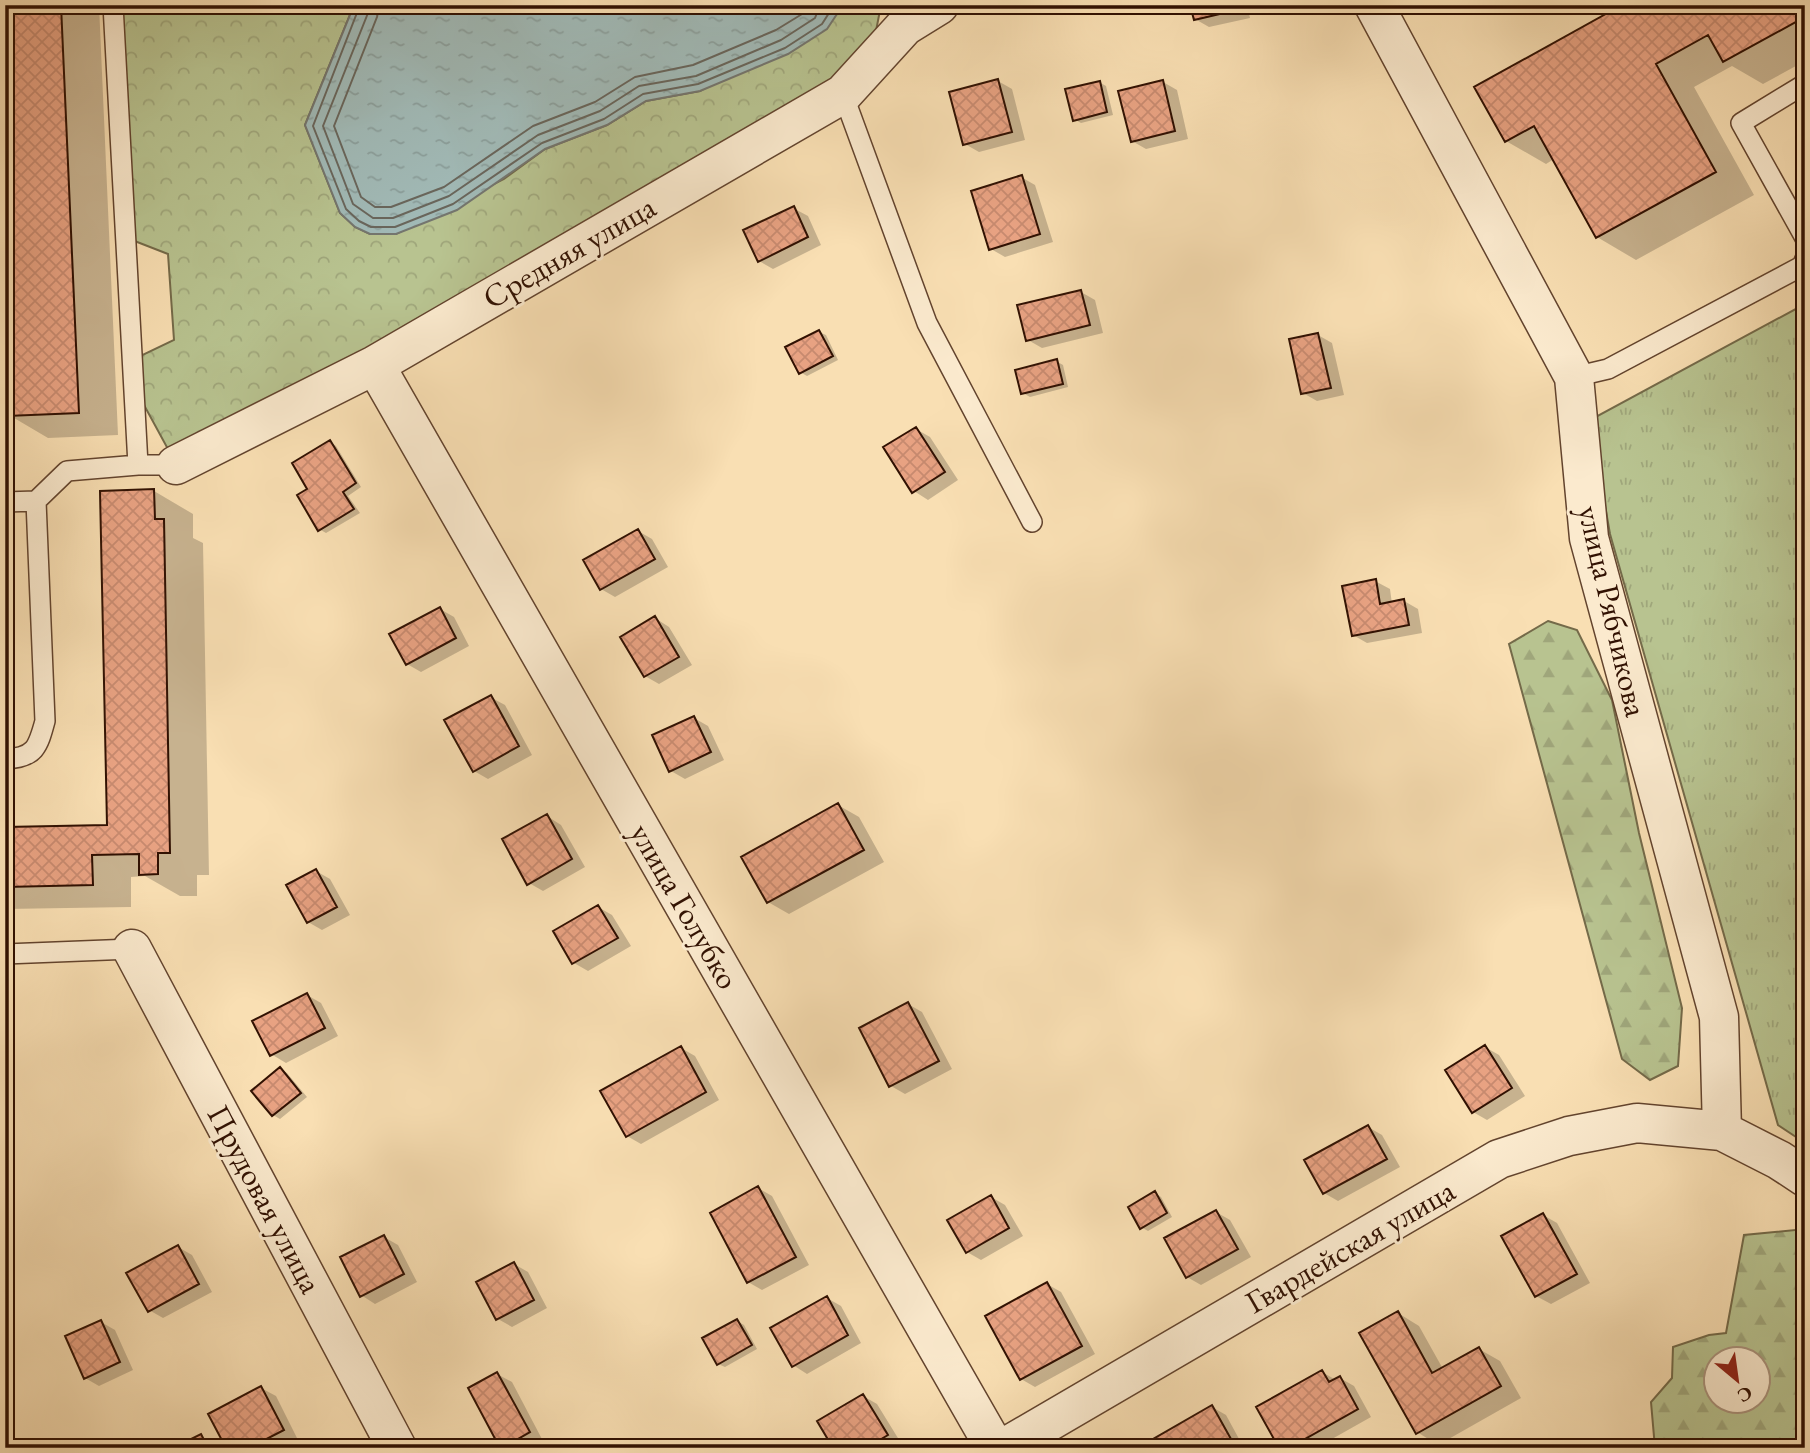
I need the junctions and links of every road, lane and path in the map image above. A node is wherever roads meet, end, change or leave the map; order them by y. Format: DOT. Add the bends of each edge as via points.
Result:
graph roads {
  1 [pos="113,5"];
  2 [pos="939,5"];
  3 [pos="1374,5"];
  4 [pos="902,16"];
  5 [pos="1805,84"];
  6 [pos="842,94"];
  7 [pos="1805,238"];
  8 [pos="1805,259"];
  9 [pos="376,365"];
  10 [pos="1574,377"];
  11 [pos="138,465"];
  12 [pos="176,466"];
  13 [pos="36,501"];
  14 [pos="5,502"];
  15 [pos="1032,522"];
  16 [pos="5,759"];
  17 [pos="132,949"];
  18 [pos="5,954"];
  19 [pos="1722,1131"];
  20 [pos="1805,1177"];
  21 [pos="397,1448"];
  22 [pos="995,1448"];
  23 [pos="1004,1448"];
  1 -- 11 [label="lane"];
  2 -- 4 [label="street, Средняя улица"];
  3 -- 10 [label="street, улица Рябчикова"];
  4 -- 6 [label="street, Средняя улица"];
  5 -- 7 [label="lane" via="1741,123"];
  6 -- 9 [label="street, Средняя улица"];
  6 -- 15 [label="lane" via="927,323"];
  8 -- 10 [label="lane" via="1802,266 1608,369"];
  9 -- 12 [label="street, Средняя улица"];
  9 -- 22 [label="street, улица Голубко"];
  10 -- 19 [label="street, улица Рябчикова" via="1589,538 1719,1017"];
  11 -- 12 [label="lane"];
  11 -- 13 [label="lane" via="67,471"];
  13 -- 14 [label="lane"];
  13 -- 16 [label="lane" via="45,721 39,745 21,759"];
  17 -- 18 [label="lane"];
  17 -- 21 [label="street, Прудовая улица"];
  19 -- 20 [label="street"];
  19 -- 23 [label="street, Гвардейская улица" via="1637,1123 1569,1136 1499,1159"];
}
